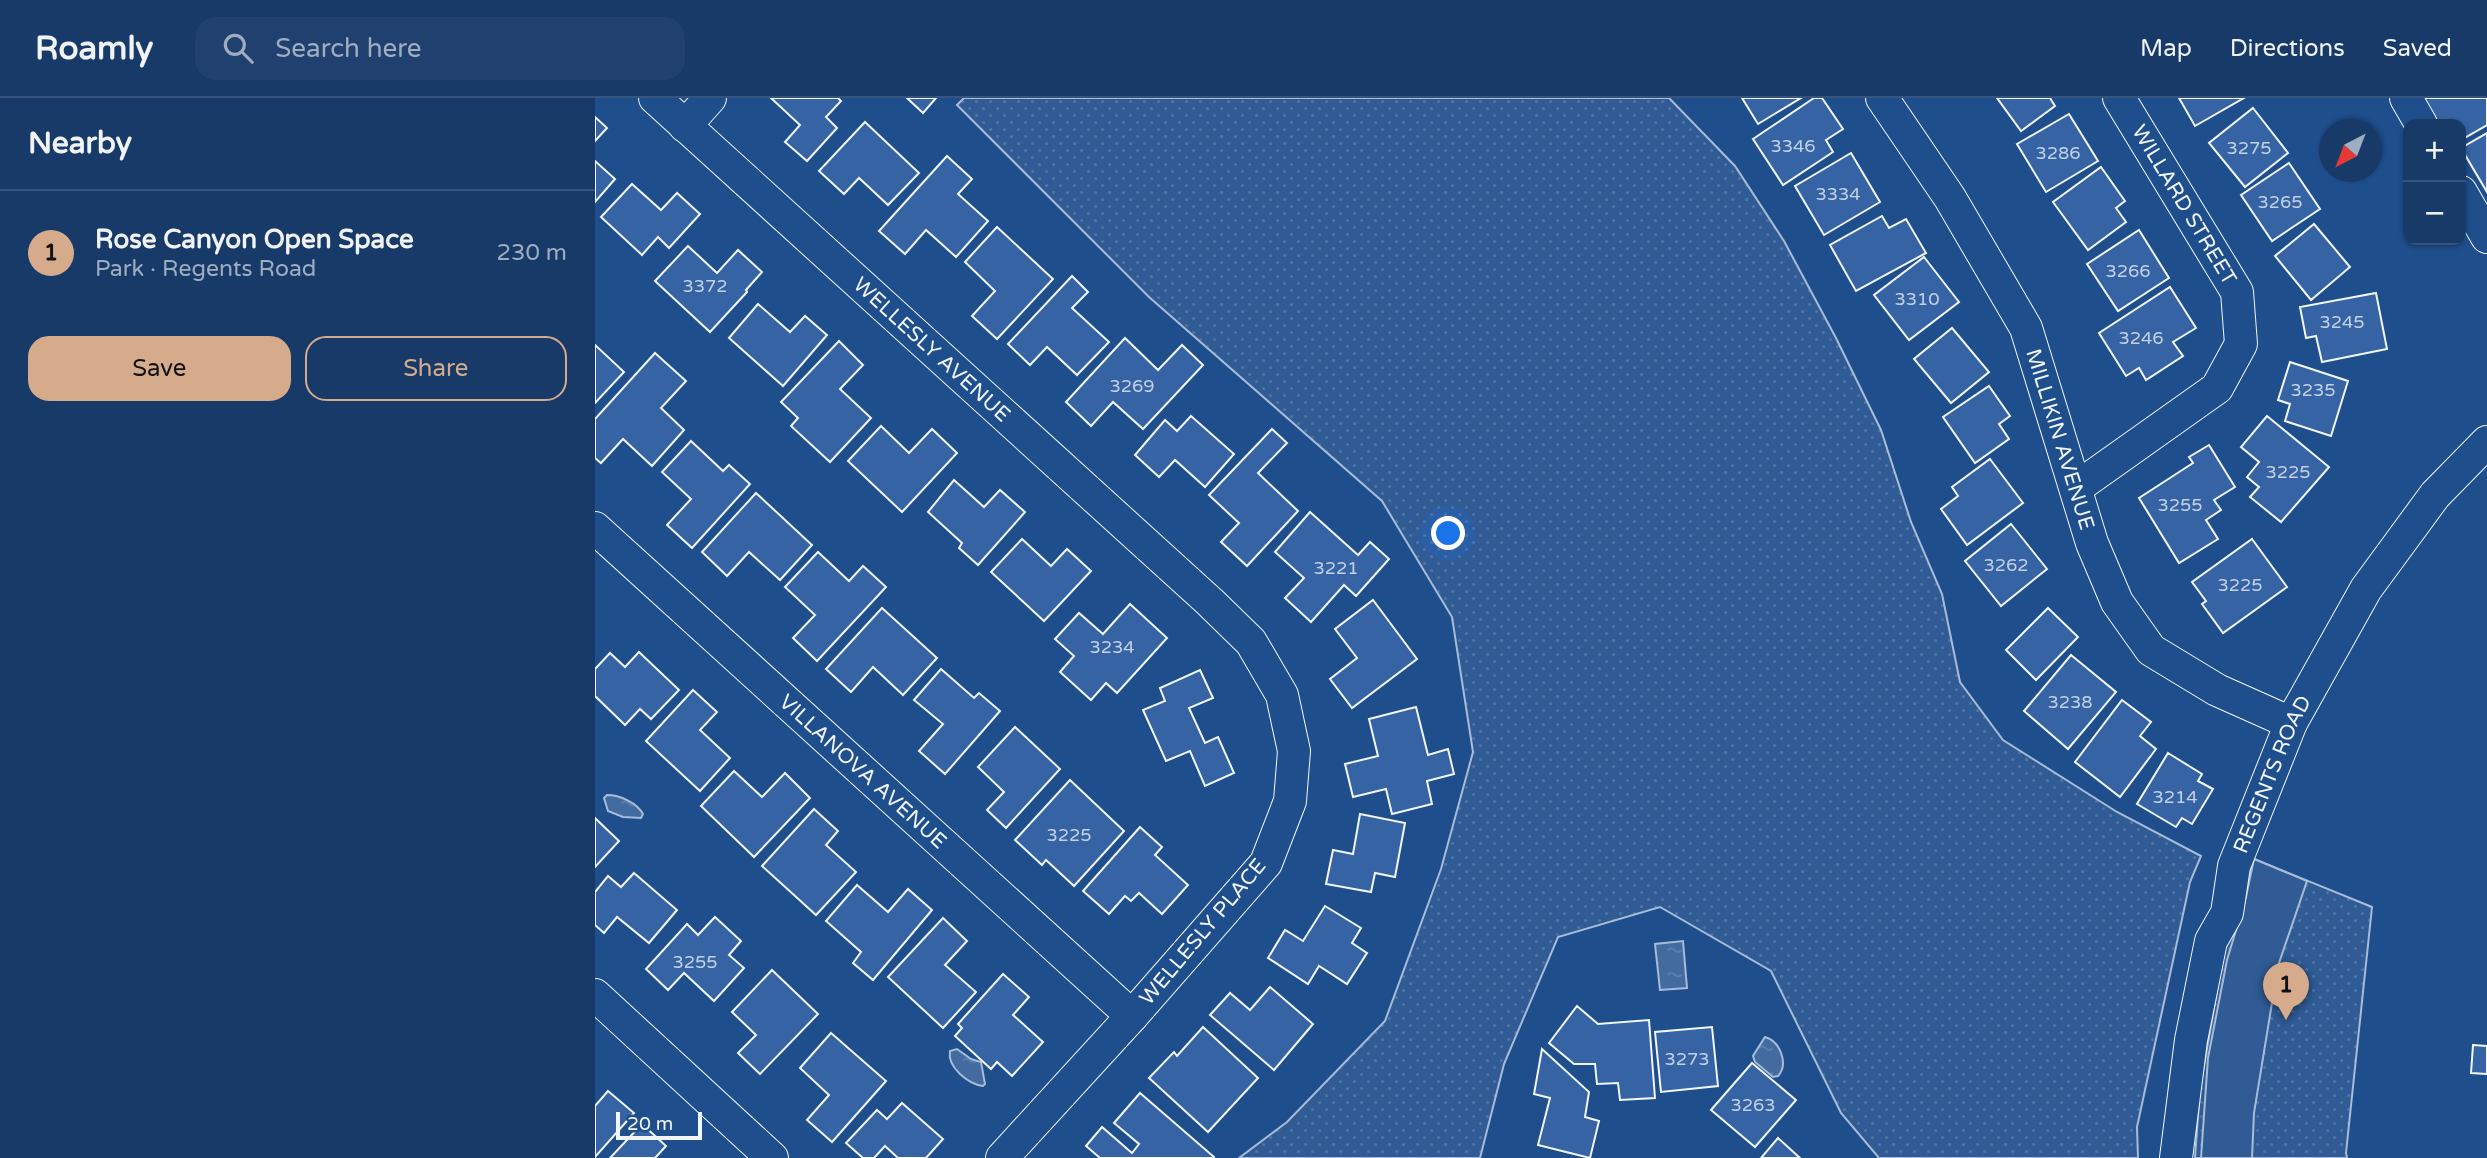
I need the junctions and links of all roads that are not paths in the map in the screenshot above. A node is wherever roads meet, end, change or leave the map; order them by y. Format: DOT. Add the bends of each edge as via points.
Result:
graph roads {
  1 [pos="655,98"];
  2 [pos="711,98"];
  3 [pos="1882,98"];
  4 [pos="2119,98"];
  5 [pos="2406,98"];
  6 [pos="2418,119"];
  7 [pos="685,126"];
  8 [pos="2466,201"];
  9 [pos="2487,237"];
  10 [pos="2487,442"];
  11 [pos="2076,488"];
  12 [pos="595,528"];
  13 [pos="1210,602"];
  14 [pos="2291,723"];
  15 [pos="595,995"];
  16 [pos="1132,1016"];
  17 [pos="772,1158"];
  18 [pos="1002,1158"];
  19 [pos="2176,1158"];
  1 -- 7 [label="street, WELLESLY AVENUE"];
  2 -- 7 [label="street"];
  3 -- 11 [label="street, MILLIKIN AVENUE" via="1950,198 2026,328"];
  4 -- 11 [label="street, WILLARD STREET" via="2237,292 2241,344 2217,388"];
  5 -- 6 [label="street"];
  7 -- 13 [label="street, WELLESLY AVENUE"];
  8 -- 9 [label="street"];
  10 -- 14 [label="street, REGENTS ROAD" via="2435,495 2366,589"];
  11 -- 14 [label="street, MILLIKIN AVENUE" via="2092,543 2117,601 2151,650 2217,690"];
  12 -- 16 [label="street, VILLANOVA AVENUE"];
  13 -- 16 [label="street, WELLESLY PLACE" via="1251,642 1282,695 1294,751 1290,801 1266,863"];
  14 -- 19 [label="street, REGENTS ROAD" via="2234,866 2227,913 2211,941 2191,1040"];
  15 -- 17 [label="street"];
  16 -- 18 [label="street, WELLESLY PLACE"];
}
